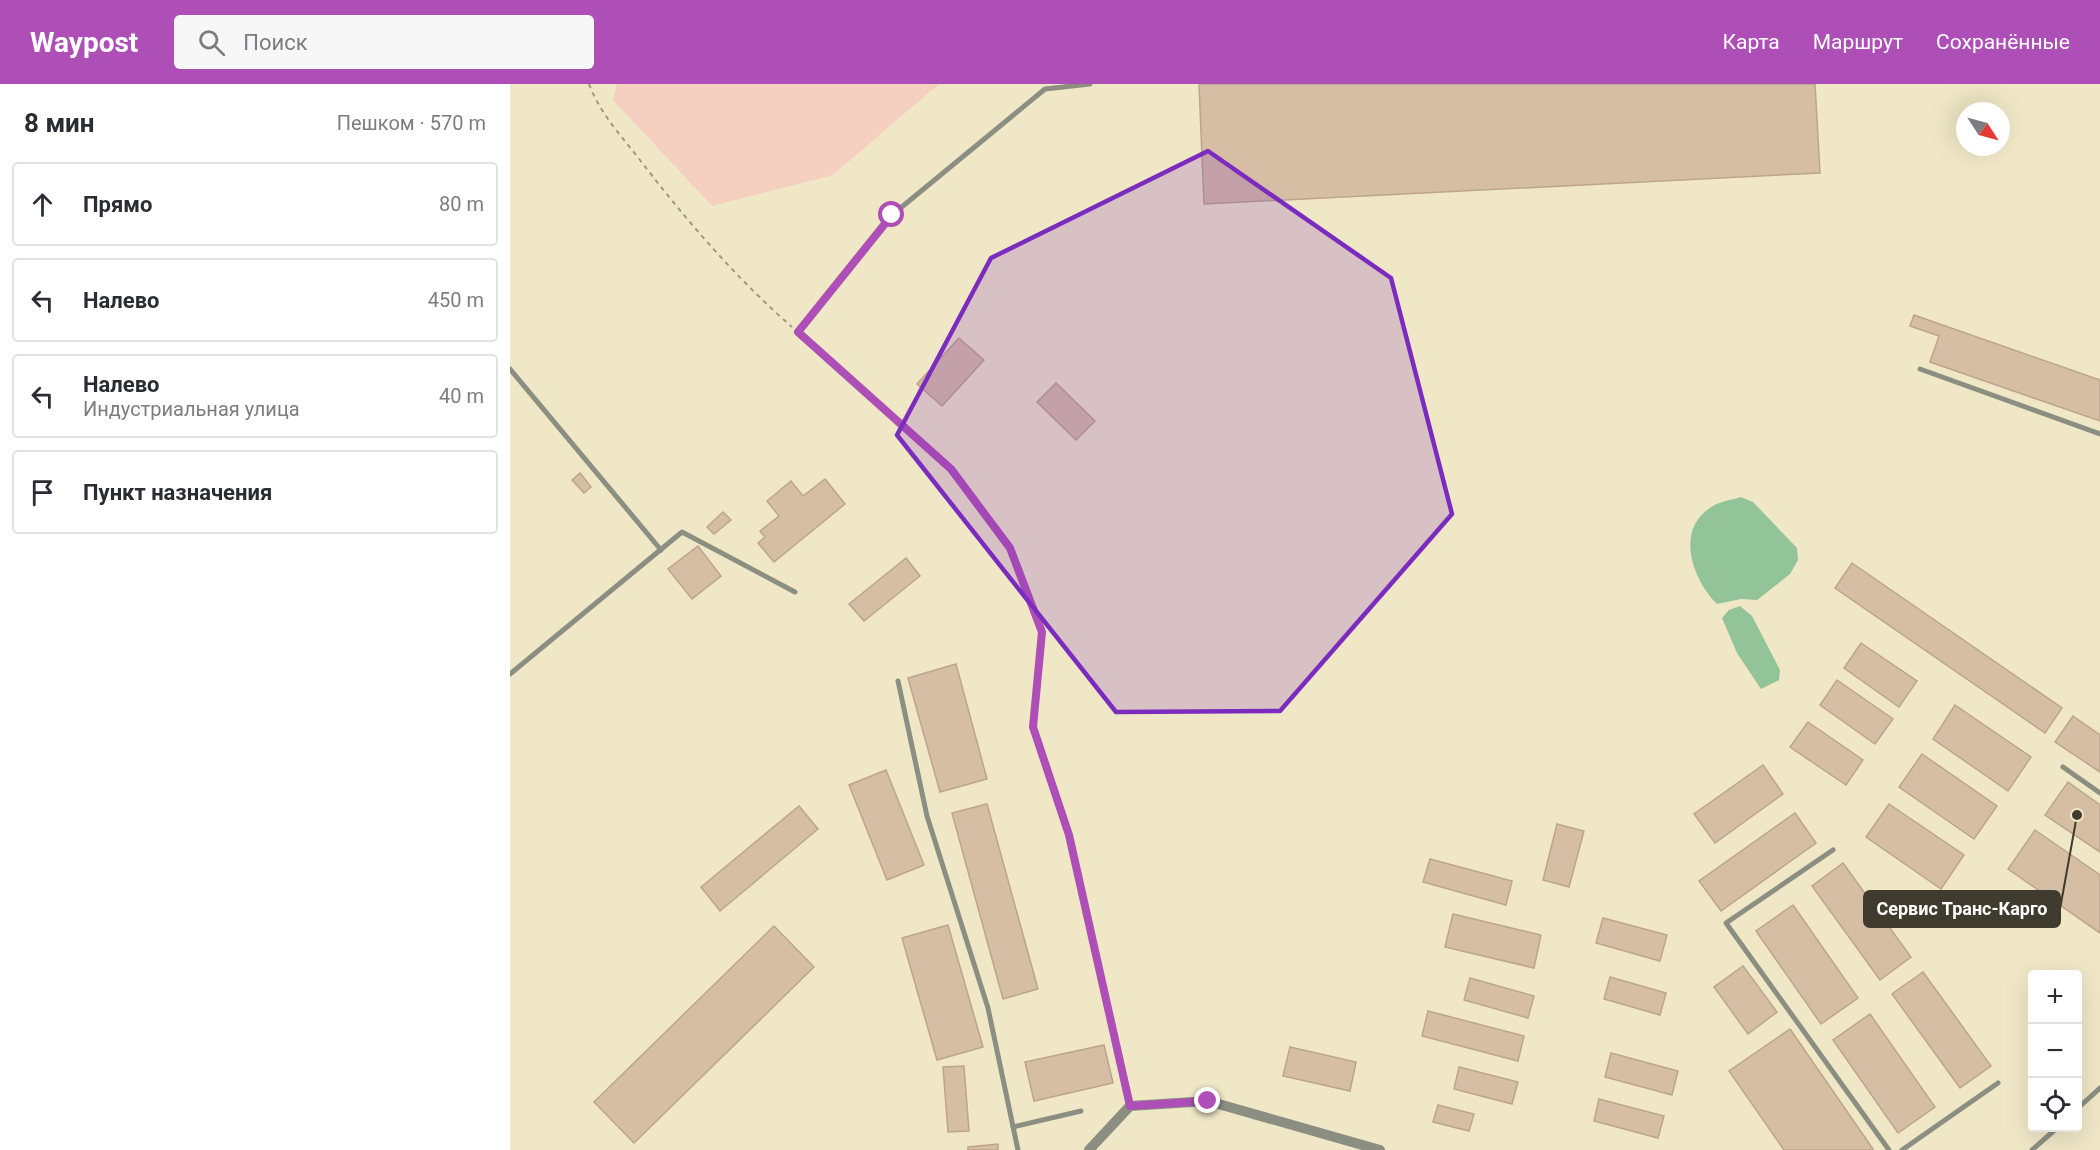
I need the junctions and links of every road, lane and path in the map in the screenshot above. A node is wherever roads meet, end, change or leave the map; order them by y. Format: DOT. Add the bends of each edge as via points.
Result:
graph roads {
  1 [pos="590,84"];
  2 [pos="1090,84"];
  3 [pos="798,332"];
  4 [pos="510,369"];
  5 [pos="1920,369"];
  6 [pos="2100,434"];
  7 [pos="661,550"];
  8 [pos="795,592"];
  9 [pos="1042,632"];
  10 [pos="510,674"];
  11 [pos="898,681"];
  12 [pos="2063,767"];
  13 [pos="2100,793"];
  14 [pos="1833,850"];
  15 [pos="1998,1083"];
  16 [pos="2100,1088"];
  17 [pos="2082,1104"];
  18 [pos="1130,1106"];
  19 [pos="1081,1111"];
  20 [pos="1013,1127"];
  21 [pos="2052,1132"];
  22 [pos="1018,1150"];
  23 [pos="1089,1150"];
  24 [pos="1380,1150"];
  25 [pos="1889,1150"];
  26 [pos="1902,1150"];
  27 [pos="2032,1150"];
  1 -- 3 [label="path" via="597,104 669,198 750,290"];
  2 -- 3 [label="lane" via="1045,89 892,215"];
  3 -- 9 [label="path" via="951,469 1010,548"];
  4 -- 7 [label="lane"];
  5 -- 6 [label="lane"];
  7 -- 8 [label="lane" via="682,532"];
  7 -- 10 [label="lane"];
  9 -- 18 [label="lane" via="1033,727 1069,835"];
  11 -- 20 [label="lane" via="927,816 988,1008"];
  12 -- 13 [label="lane"];
  14 -- 25 [label="lane" via="1726,923"];
  15 -- 26 [label="lane"];
  16 -- 17 [label="lane"];
  18 -- 23 [label="street"];
  18 -- 24 [label="street" via="1208,1101"];
  19 -- 20 [label="lane"];
  20 -- 22 [label="lane"];
  21 -- 27 [label="lane"];
}
